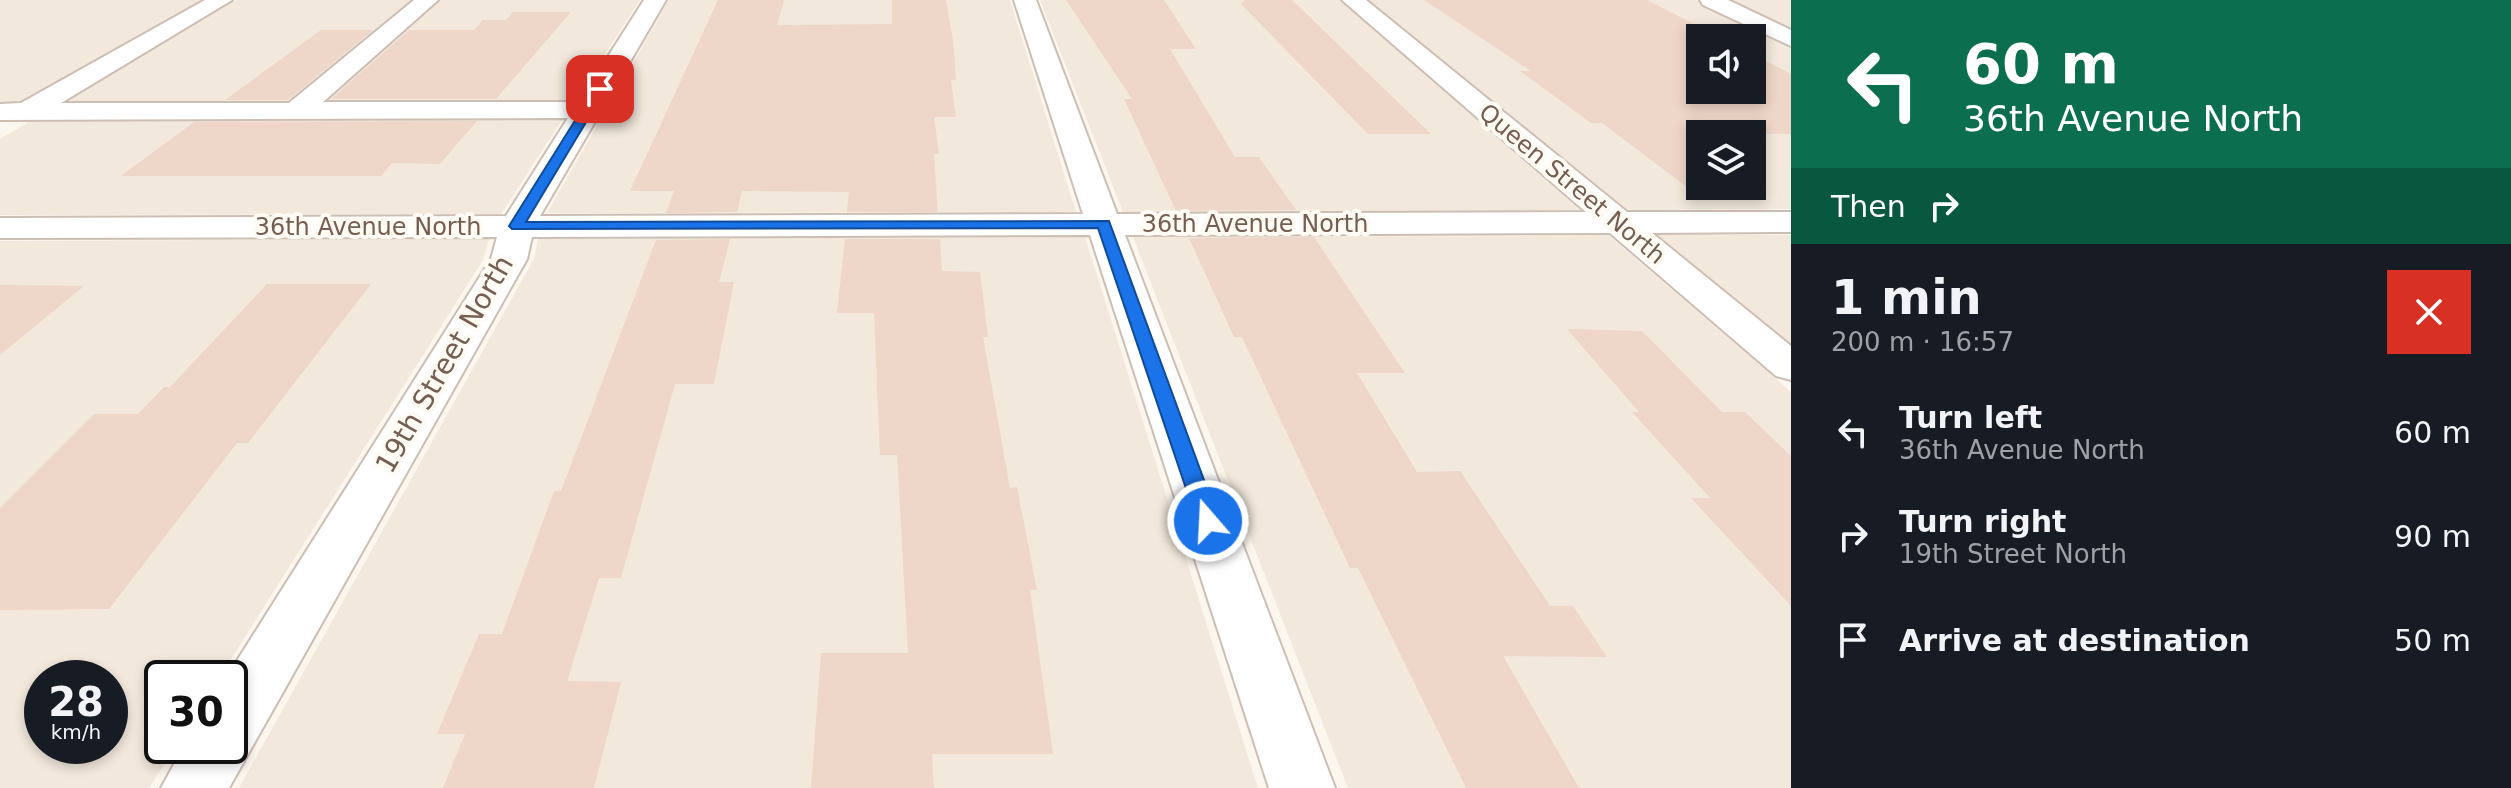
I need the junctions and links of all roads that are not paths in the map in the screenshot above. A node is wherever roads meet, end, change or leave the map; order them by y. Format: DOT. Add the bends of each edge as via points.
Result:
graph roads {
  1 [pos="221,0"];
  2 [pos="427,0"];
  3 [pos="655,0"];
  4 [pos="1025,0"];
  5 [pos="1353,0"];
  6 [pos="1711,0"];
  7 [pos="1791,39"];
  8 [pos="587,110"];
  9 [pos="296,111"];
  10 [pos="13,112"];
  11 [pos="0,127"];
  12 [pos="1618,222"];
  13 [pos="1791,222"];
  14 [pos="1104,224"];
  15 [pos="517,226"];
  16 [pos="0,228"];
  17 [pos="1791,367"];
  18 [pos="248,697"];
  19 [pos="208,764"];
  20 [pos="194,788"];
  21 [pos="1302,788"];
  1 -- 10 [label="street"];
  2 -- 9 [label="street"];
  3 -- 8 [label="street, 19th Street North"];
  4 -- 14 [label="street"];
  5 -- 12 [label="street, Queen Street North"];
  6 -- 7 [label="street"];
  8 -- 9 [label="street"];
  8 -- 15 [label="street, 19th Street North"];
  9 -- 10 [label="street"];
  10 -- 11 [label="street"];
  12 -- 13 [label="street, 36th Avenue North"];
  12 -- 14 [label="street, 36th Avenue North"];
  12 -- 17 [label="street, Queen Street North"];
  14 -- 15 [label="street, 36th Avenue North"];
  14 -- 21 [label="street"];
  15 -- 16 [label="street, 36th Avenue North"];
  15 -- 18 [label="street, 19th Street North" via="509,259"];
  19 -- 20 [label="street"];
}
